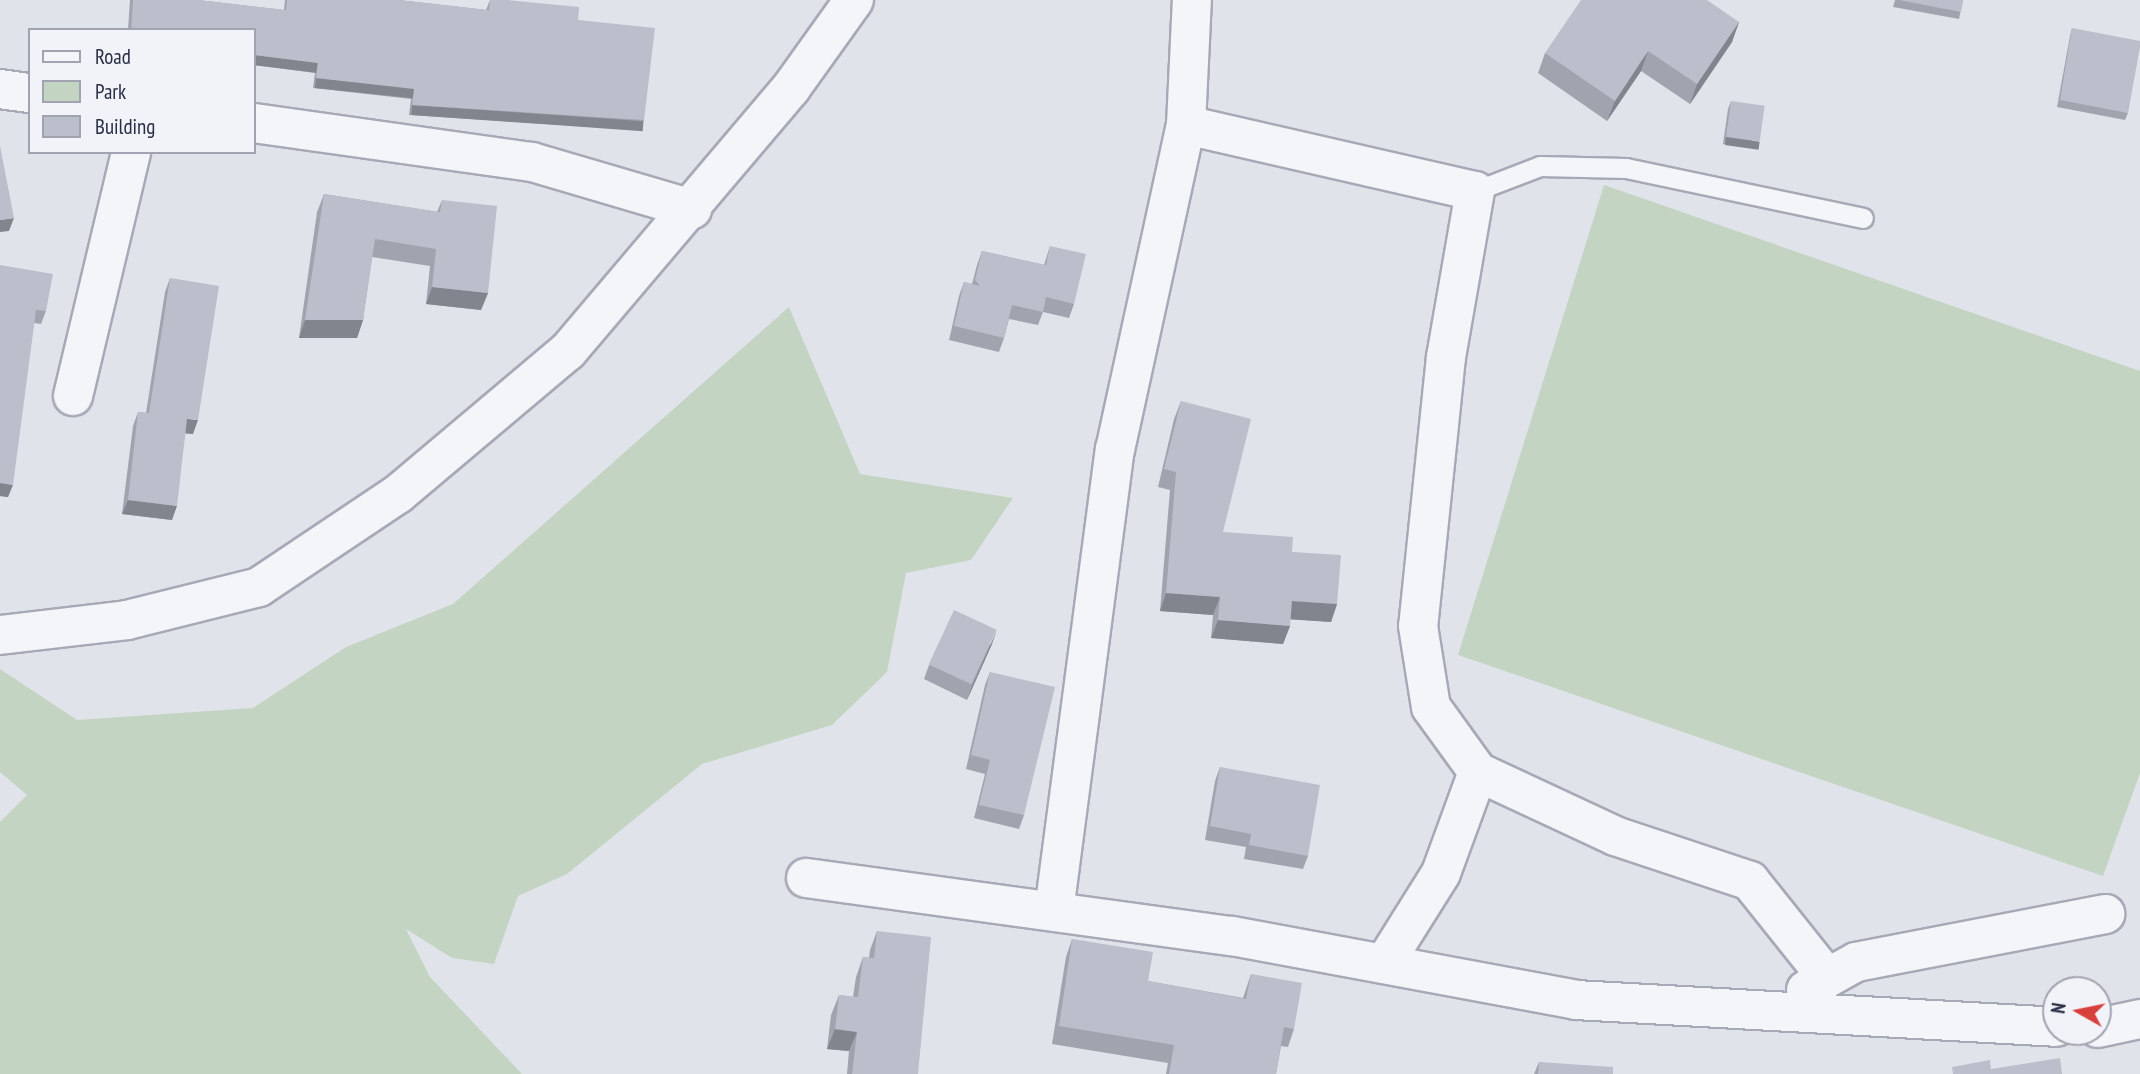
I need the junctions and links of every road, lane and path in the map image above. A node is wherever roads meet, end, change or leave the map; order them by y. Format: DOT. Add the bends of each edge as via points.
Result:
graph roads {
  1 [pos="854,0"];
  2 [pos="1192,0"];
  3 [pos="0,89"];
  4 [pos="28,93"];
  5 [pos="256,123"];
  6 [pos="1186,125"];
  7 [pos="131,154"];
  8 [pos="1475,191"];
  9 [pos="692,209"];
  10 [pos="1863,218"];
  11 [pos="73,396"];
  12 [pos="0,635"];
  13 [pos="1478,772"];
  14 [pos="806,878"];
  15 [pos="1054,911"];
  16 [pos="2105,914"];
  17 [pos="1384,964"];
  18 [pos="1825,975"];
  19 [pos="1791,1016"];
  20 [pos="2140,1019"];
  21 [pos="2112,1025"];
  22 [pos="2042,1026"];
  1 -- 9 [label="street"];
  2 -- 6 [label="street"];
  3 -- 4 [label="street"];
  5 -- 9 [label="street" via="532,162"];
  6 -- 8 [label="street"];
  6 -- 15 [label="street" via="1115,450"];
  7 -- 11 [label="street"];
  8 -- 10 [label="lane" via="1540,166 1626,168"];
  8 -- 13 [label="street" via="1446,357 1418,626 1431,707"];
  9 -- 12 [label="street" via="568,351 398,494 259,587 127,620"];
  13 -- 17 [label="street" via="1441,873"];
  13 -- 18 [label="street" via="1615,836 1750,881"];
  14 -- 15 [label="street" via="978,906"];
  15 -- 17 [label="street"];
  16 -- 18 [label="street" via="1950,941"];
  17 -- 19 [label="street" via="1576,1000"];
  18 -- 19 [label="street" via="1803,993"];
  19 -- 22 [label="street"];
  20 -- 21 [label="street"];
}
